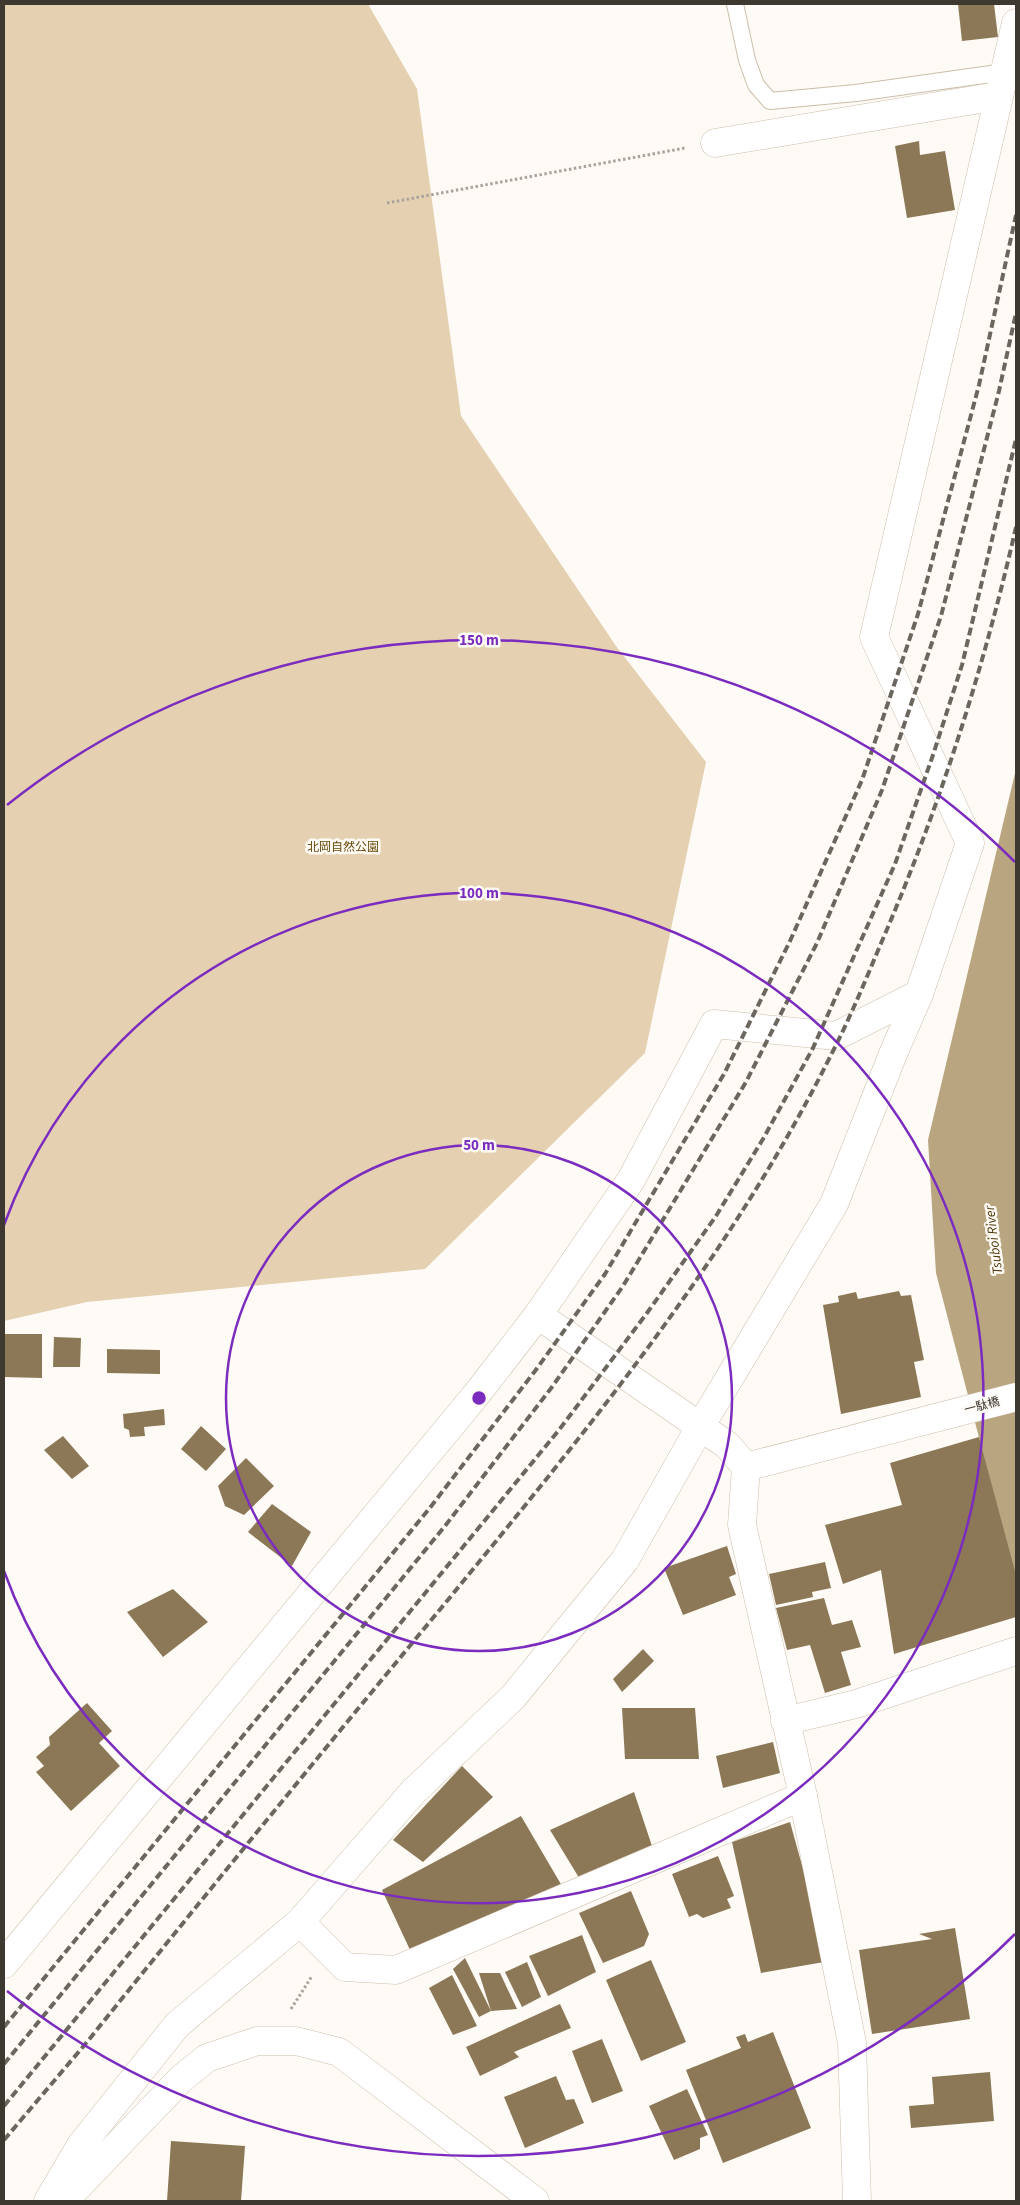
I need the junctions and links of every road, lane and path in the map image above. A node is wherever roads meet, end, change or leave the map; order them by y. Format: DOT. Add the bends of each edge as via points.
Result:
graph roads {
  1 [pos="735,4"];
  2 [pos="1016,23"];
  3 [pos="1001,84"];
  4 [pos="715,143"];
  5 [pos="387,203"];
  6 [pos="920,994"];
  7 [pos="538,1315"];
  8 [pos="1016,1397"];
  9 [pos="700,1427"];
  10 [pos="746,1467"];
  11 [pos="1016,1651"];
  12 [pos="784,1721"];
  13 [pos="802,1796"];
  14 [pos="300,1922"];
  15 [pos="328,1950"];
  16 [pos="4,1964"];
  17 [pos="271,2041"];
  18 [pos="48,2201"];
  19 [pos="64,2201"];
  20 [pos="535,2201"];
  21 [pos="857,2201"];
  1 -- 3 [label="lane" via="750,68 756,84 770,101"];
  2 -- 3 [label="street"];
  3 -- 4 [label="street"];
  3 -- 6 [label="street" via="874,637 970,843"];
  4 -- 5 [label="path"];
  6 -- 7 [label="street" via="836,1036 714,1024 631,1180"];
  6 -- 9 [label="street" via="834,1204"];
  7 -- 9 [label="street"];
  7 -- 16 [label="street" via="470,1403"];
  8 -- 10 [label="street, 一駄橋"];
  9 -- 10 [label="street" via="727,1445"];
  9 -- 14 [label="street" via="624,1560 513,1697 413,1792"];
  10 -- 12 [label="street" via="742,1526"];
  11 -- 12 [label="street" via="856,1704"];
  12 -- 13 [label="street"];
  13 -- 15 [label="street" via="396,1970 345,1967"];
  13 -- 21 [label="street" via="852,2043"];
  14 -- 15 [label="street"];
  14 -- 18 [label="street" via="177,2025 81,2145"];
  15 -- 17 [label="path"];
  17 -- 19 [label="street" via="257,2041 207,2058 180,2079"];
  17 -- 20 [label="street" via="296,2041 339,2052"];
}
